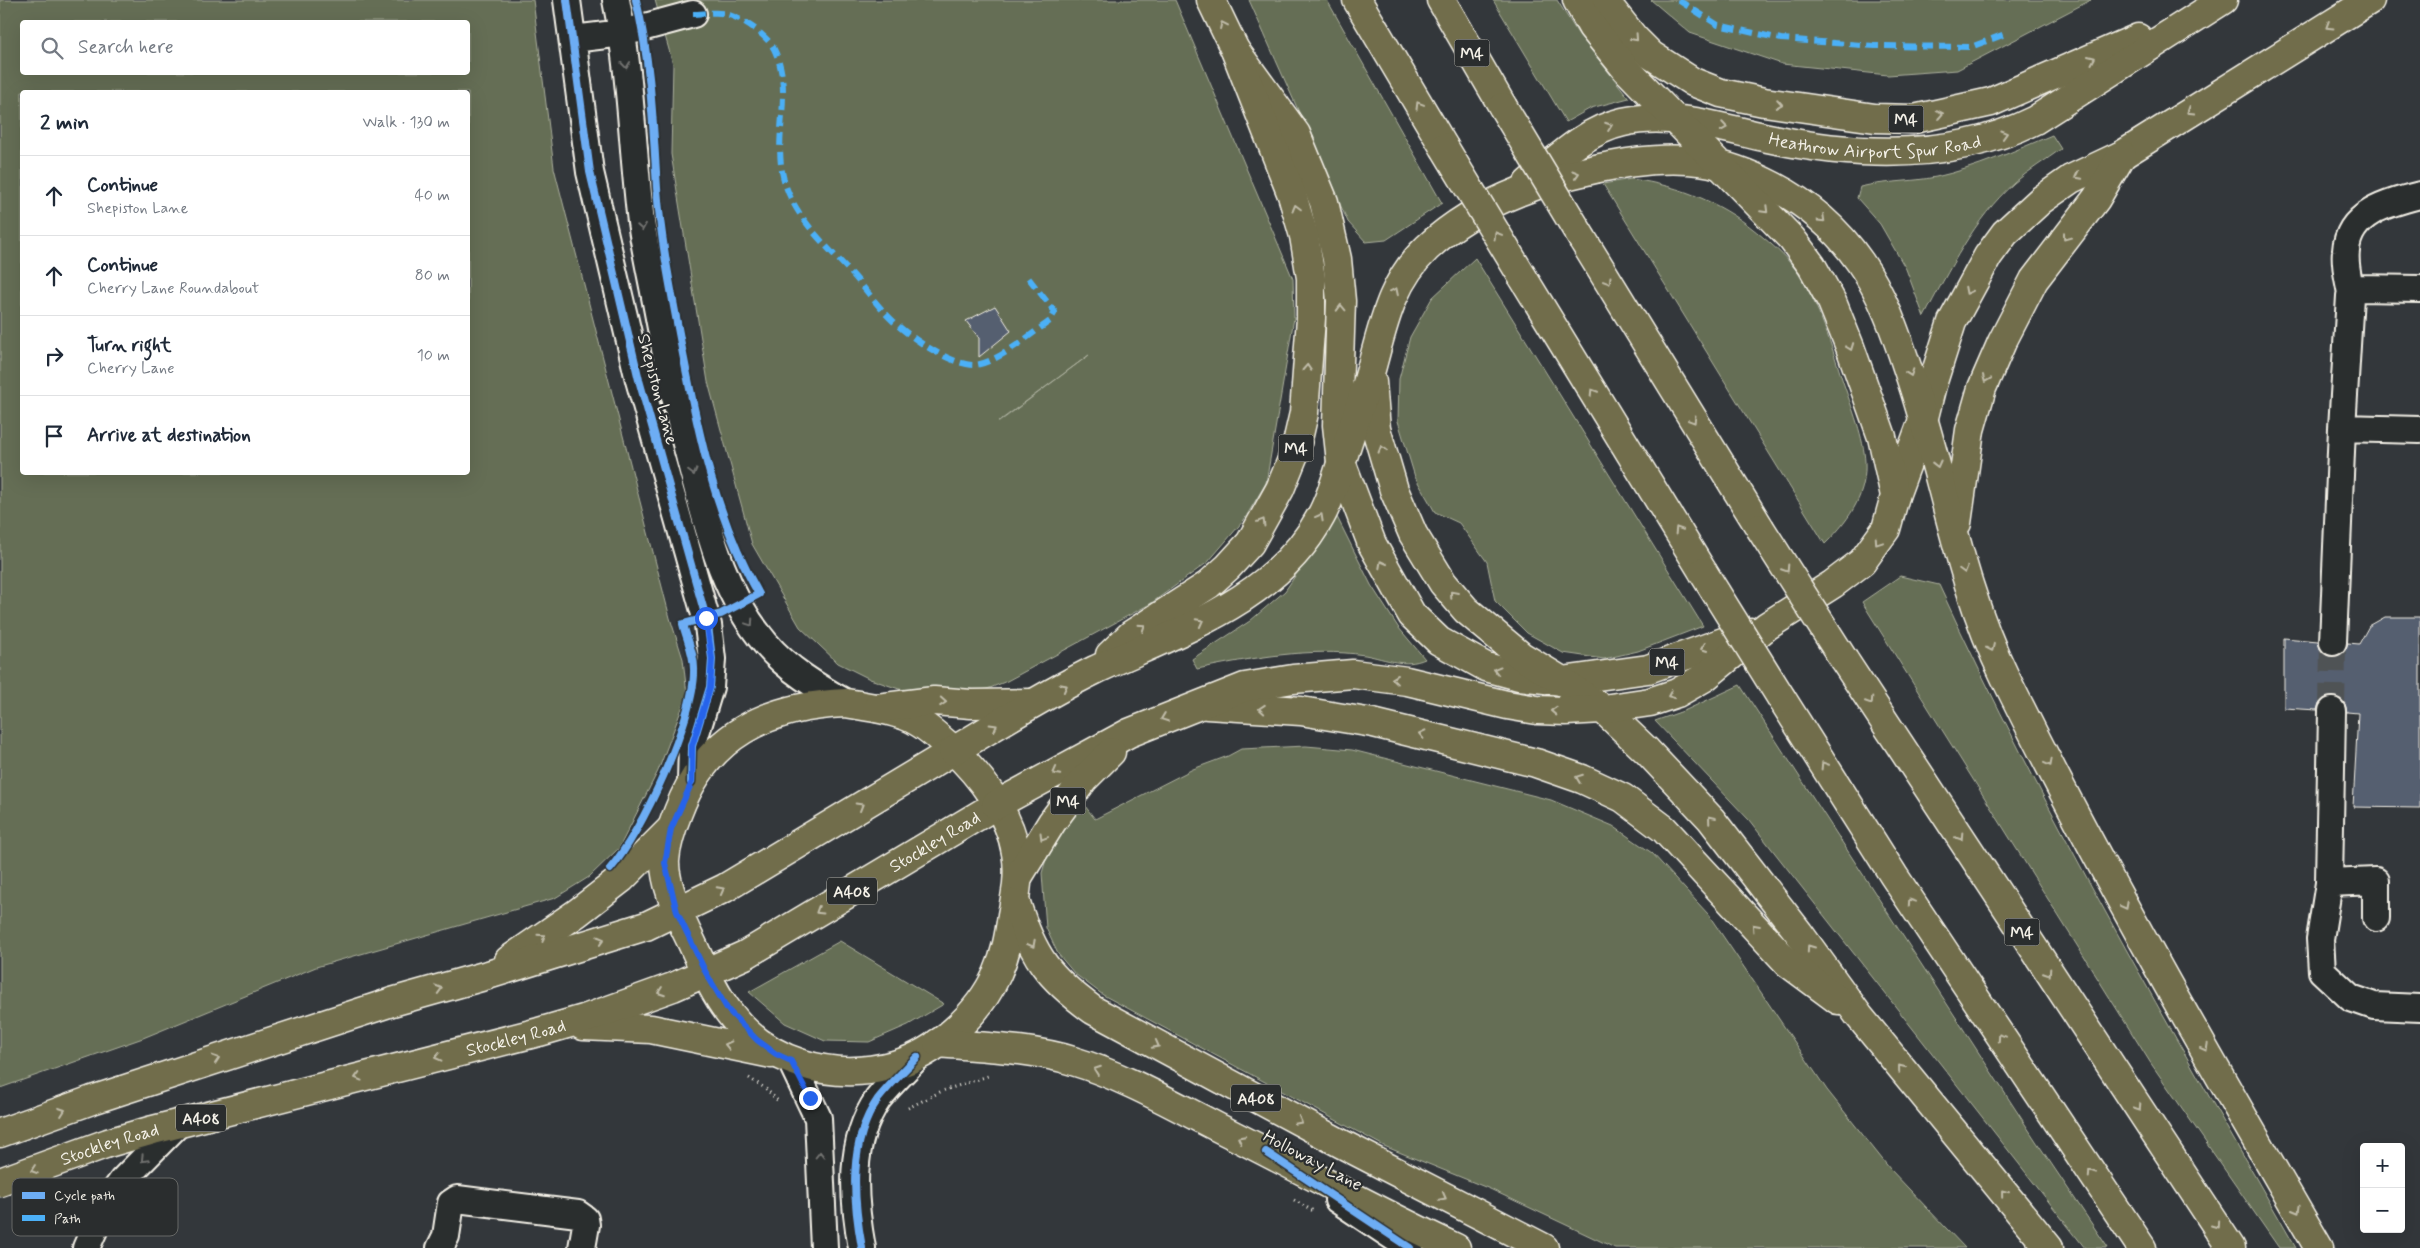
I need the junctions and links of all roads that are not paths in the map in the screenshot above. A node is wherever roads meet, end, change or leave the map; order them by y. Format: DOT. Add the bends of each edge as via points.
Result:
graph roads {
  1 [pos="567,0"];
  2 [pos="616,0"];
  3 [pos="1211,0"];
  4 [pos="1357,0"];
  5 [pos="1441,0"];
  6 [pos="1577,0"];
  7 [pos="1604,0"];
  8 [pos="2223,0"];
  9 [pos="2370,0"];
  10 [pos="692,14"];
  11 [pos="623,33"];
  12 [pos="573,38"];
  13 [pos="1235,50"];
  14 [pos="1676,120"];
  15 [pos="2122,154"];
  16 [pos="1718,164"];
  17 [pos="1513,194"];
  18 [pos="2420,195"];
  19 [pos="2420,289"];
  20 [pos="2351,294"];
  21 [pos="1371,370"];
  22 [pos="1924,417"];
  23 [pos="2342,428"];
  24 [pos="2420,430"];
  25 [pos="1341,462"];
  26 [pos="1895,496"];
  27 [pos="1955,537"];
  28 [pos="1767,626"];
  29 [pos="2334,642"];
  30 [pos="1092,672"];
  31 [pos="1562,681"];
  32 [pos="1035,702"];
  33 [pos="846,703"];
  34 [pos="1198,705"];
  35 [pos="877,708"];
  36 [pos="1603,710"];
  37 [pos="2332,711"];
  38 [pos="1130,733"];
  39 [pos="953,751"];
  40 [pos="692,782"];
  41 [pos="996,805"];
  42 [pos="671,829"];
  43 [pos="2329,883"];
  44 [pos="1016,888"];
  45 [pos="677,912"];
  46 [pos="2376,918"];
  47 [pos="706,973"];
  48 [pos="488,975"];
  49 [pos="2420,1008"];
  50 [pos="1859,1016"];
  51 [pos="539,1032"];
  52 [pos="928,1050"];
  53 [pos="784,1058"];
  54 [pos="178,1124"];
  55 [pos="0,1133"];
  56 [pos="1266,1152"];
  57 [pos="125,1178"];
  58 [pos="0,1182"];
  59 [pos="91,1236"];
  60 [pos="2042,1239"];
  61 [pos="86,1248"];
  62 [pos="440,1248"];
  63 [pos="582,1248"];
  64 [pos="824,1248"];
  65 [pos="862,1248"];
  66 [pos="1410,1248"];
  67 [pos="1456,1248"];
  68 [pos="1544,1248"];
  69 [pos="2142,1248"];
  70 [pos="2231,1248"];
  71 [pos="2319,1248"];
  1 -- 12 [label="street, Shepiston Lane"];
  2 -- 11 [label="street, Shepiston Lane"];
  13 -- 3 [label="main road, M4, one-way"];
  69 -- 4 [label="main road, one-way, bridge" via="1894,876 1782,699"];
  5 -- 70 [label="main road, M4, one-way, bridge" via="1583,240 1760,528"];
  6 -- 14 [label="main road, M4" via="1610,50"];
  7 -- 8 [label="main road, M4, one-way" via="1651,55 1693,82 1721,93 1875,118 1914,119 1991,102 2023,90"];
  14 -- 8 [label="main road, Heathrow Airport Spur Road / M4, one-way" via="1813,147 1872,153 1958,146 2010,132 2035,120"];
  9 -- 15 [label="main road, M4, one-way"];
  10 -- 11 [label="street"];
  11 -- 12 [label="street"];
  11 -- 33 [label="street, Shepiston Lane, one-way" via="641,223 671,378 712,542 728,587 766,644 788,666"];
  12 -- 40 [label="street, Shepiston Lane" via="590,172 639,380 708,625 712,659 710,688 692,746"];
  25 -- 13 [label="main road, M4, one-way" via="1337,425 1341,301 1330,225 1296,134"];
  30 -- 13 [label="main road, M4, one-way" via="1132,634 1208,585 1250,543 1280,489 1295,452 1304,413 1311,318 1311,278 1304,236 1292,195"];
  14 -- 16 [label="main road, M4"];
  17 -- 14 [label="main road, Heathrow Airport Spur Road / M4, one-way" via="1600,129 1633,120"];
  15 -- 22 [label="main road, M4, one-way" via="2071,180 2041,200 1994,248 1952,322"];
  15 -- 27 [label="main road, M4, one-way" via="2096,199 2034,280 2002,342 1982,388 1970,430"];
  17 -- 16 [label="main road, M4, one-way" via="1621,164 1662,158 1686,158"];
  16 -- 22 [label="main road, M4, one-way" via="1758,178 1796,198 1844,241 1864,266 1892,324"];
  16 -- 26 [label="main road, M4, one-way" via="1792,239 1832,302 1882,437"];
  21 -- 17 [label="main road, M4, one-way" via="1387,310 1408,269 1450,229"];
  18 -- 20 [label="street" via="2366,214 2349,232 2345,252"];
  19 -- 20 [label="street" via="2358,288"];
  20 -- 23 [label="street"];
  21 -- 25 [label="main road, M4"];
  31 -- 21 [label="main road, M4, one-way" via="1522,656 1487,628 1461,603 1427,560 1394,490 1376,429"];
  22 -- 26 [label="main road, M4"];
  22 -- 27 [label="main road, M4, one-way"];
  23 -- 24 [label="street"];
  23 -- 29 [label="street"];
  30 -- 25 [label="main road, M4, one-way" via="1220,611 1276,572 1300,548 1323,512"];
  31 -- 25 [label="main road, M4, one-way" via="1519,676 1486,667 1439,641 1412,615 1390,580 1363,525"];
  26 -- 28 [label="main road, M4, one-way" via="1886,529 1862,562 1834,584"];
  27 -- 71 [label="main road, M4, one-way" via="1989,643 2018,703 2132,918"];
  28 -- 31 [label="main road, M4, one-way" via="1648,669"];
  28 -- 36 [label="main road, M4, one-way" via="1718,668 1677,693 1650,702"];
  32 -- 30 [label="main road, M4, one-way"];
  31 -- 36 [label="main road, M4"];
  35 -- 32 [label="main road, M4, one-way" via="934,702"];
  39 -- 32 [label="main road, M4, one-way"];
  33 -- 35 [label="main road, A408"];
  33 -- 40 [label="main road, A408" via="782,711 750,724 712,753"];
  36 -- 34 [label="main road, M4, one-way" via="1537,710 1478,700 1407,681 1353,674 1293,679 1244,688"];
  34 -- 38 [label="main road, M4, one-way"];
  50 -- 34 [label="main road, M4, one-way" via="1788,963 1664,829 1623,798 1582,779 1501,754 1372,723 1302,711"];
  35 -- 39 [label="main road, A408" via="908,717 927,727"];
  50 -- 36 [label="main road, M4, one-way" via="1711,819"];
  37 -- 43 [label="street"];
  38 -- 41 [label="main road, M4, one-way"];
  38 -- 44 [label="main road, M4, one-way" via="1084,779 1052,822"];
  39 -- 41 [label="main road, A408" via="974,770"];
  45 -- 39 [label="main road, A408, one-way" via="725,888"];
  40 -- 42 [label="main road, A408"];
  41 -- 44 [label="main road, A408" via="1009,827 1016,852"];
  41 -- 47 [label="main road, Stockley Road / A408, one-way" via="776,938"];
  42 -- 45 [label="main road, A408" via="665,863"];
  48 -- 42 [label="main road, A408, one-way" via="621,879"];
  43 -- 46 [label="street" via="2376,881"];
  43 -- 49 [label="street" via="2320,939 2322,971 2351,998 2374,1006"];
  44 -- 52 [label="main road, A408" via="1005,957 994,980 965,1019"];
  44 -- 68 [label="main road, Holloway Lane / A408, one-way" via="1025,931 1050,973 1094,1010 1342,1144"];
  45 -- 47 [label="main road, A408"];
  48 -- 45 [label="main road, A408, one-way" via="628,932"];
  47 -- 51 [label="main road, Stockley Road / A408, one-way" via="602,1013"];
  47 -- 53 [label="main road, A408" via="728,1010 757,1040"];
  55 -- 48 [label="main road, A408, one-way" via="392,1002"];
  60 -- 50 [label="main road, M4, one-way"];
  53 -- 51 [label="main road, A408, one-way" via="650,1029 582,1026"];
  51 -- 54 [label="main road, Stockley Road / A408, one-way"];
  52 -- 53 [label="main road, A408" via="886,1068 854,1071 810,1067"];
  56 -- 52 [label="main road, Holloway Lane / A408, one-way" via="1115,1076 1072,1061 1032,1052"];
  52 -- 65 [label="street" via="878,1100 862,1136 857,1151 856,1184"];
  64 -- 53 [label="street, one-way" via="818,1118"];
  54 -- 57 [label="street, one-way"];
  54 -- 58 [label="main road, Stockley Road / A408, one-way" via="108,1143"];
  56 -- 66 [label="street"];
  56 -- 67 [label="main road, Holloway Lane / A408"];
  59 -- 61 [label="street, one-way"];
  62 -- 63 [label="street" via="446,1236 451,1203 457,1199 578,1214 585,1219 586,1225"];
}
